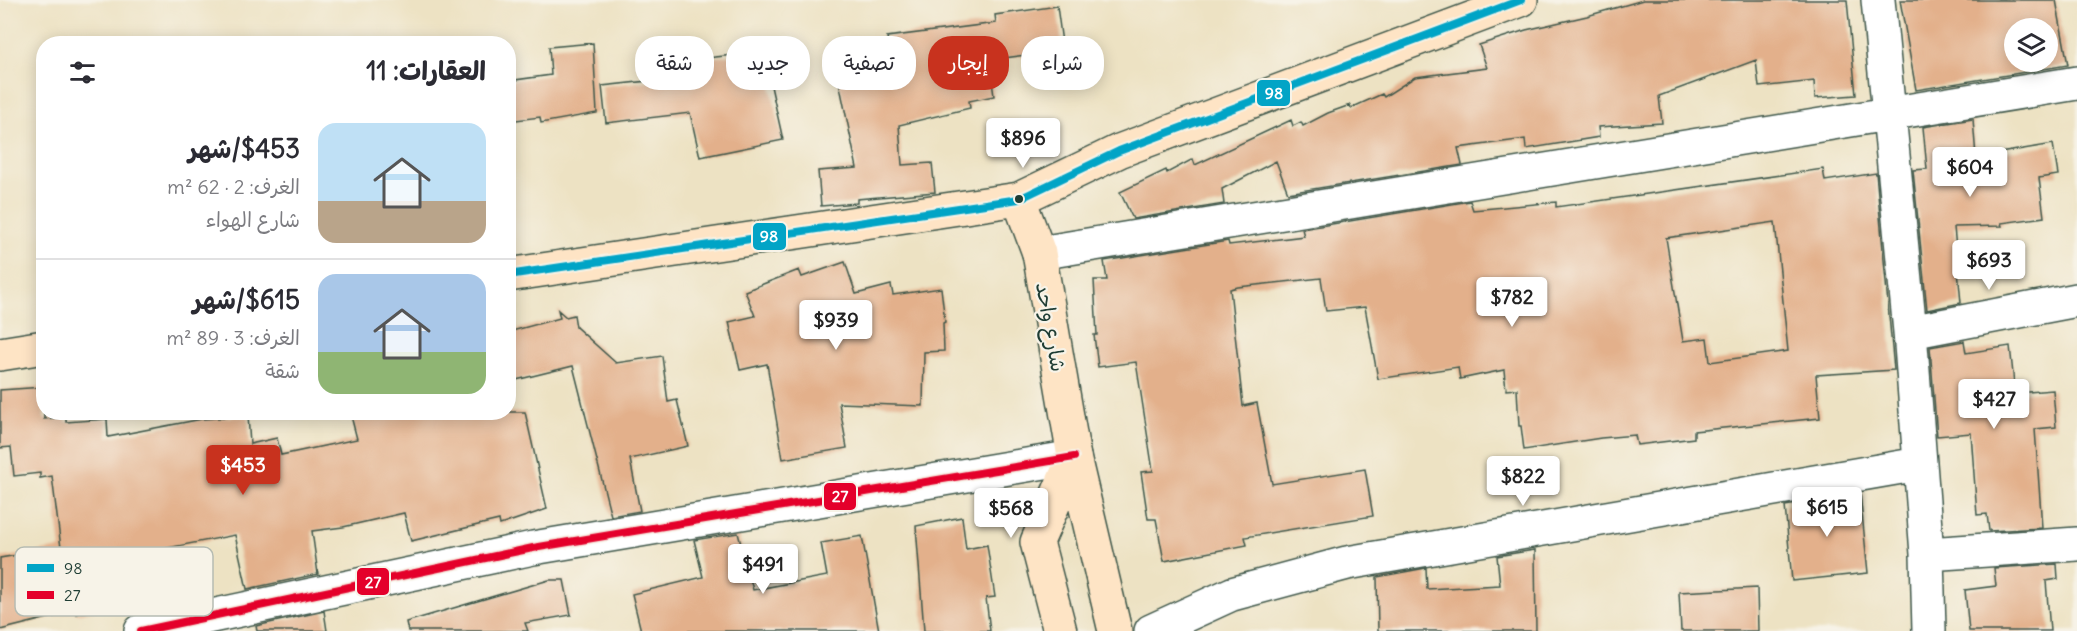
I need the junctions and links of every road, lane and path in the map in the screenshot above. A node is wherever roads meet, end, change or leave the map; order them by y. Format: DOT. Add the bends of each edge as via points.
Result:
graph roads {
  1 [pos="1521,0"];
  2 [pos="1878,0"];
  3 [pos="2077,83"];
  4 [pos="1890,113"];
  5 [pos="1018,199"];
  6 [pos="1039,253"];
  7 [pos="516,274"];
  8 [pos="2077,300"];
  9 [pos="1910,332"];
  10 [pos="36,348"];
  11 [pos="0,354"];
  12 [pos="1074,457"];
  13 [pos="1919,464"];
  14 [pos="2077,544"];
  15 [pos="1927,554"];
  16 [pos="212,616"];
  17 [pos="213,616"];
  18 [pos="141,631"];
  19 [pos="1060,631"];
  20 [pos="1115,631"];
  21 [pos="1151,631"];
  22 [pos="1929,631"];
  1 -- 5 [label="street" via="1119,151"];
  2 -- 4 [label="street"];
  3 -- 4 [label="street"];
  4 -- 6 [label="street"];
  4 -- 9 [label="street"];
  5 -- 6 [label="street, شارع واحد"];
  5 -- 7 [label="street"];
  6 -- 12 [label="street, شارع واحد"];
  8 -- 9 [label="street"];
  9 -- 13 [label="street"];
  10 -- 11 [label="street"];
  12 -- 17 [label="street" via="533,548"];
  12 -- 19 [label="street" via="1037,542"];
  12 -- 20 [label="street, شارع واحد"];
  13 -- 15 [label="street"];
  13 -- 21 [label="street" via="1347,563 1232,594"];
  14 -- 15 [label="street"];
  15 -- 22 [label="street"];
  16 -- 18 [label="street"];
}
